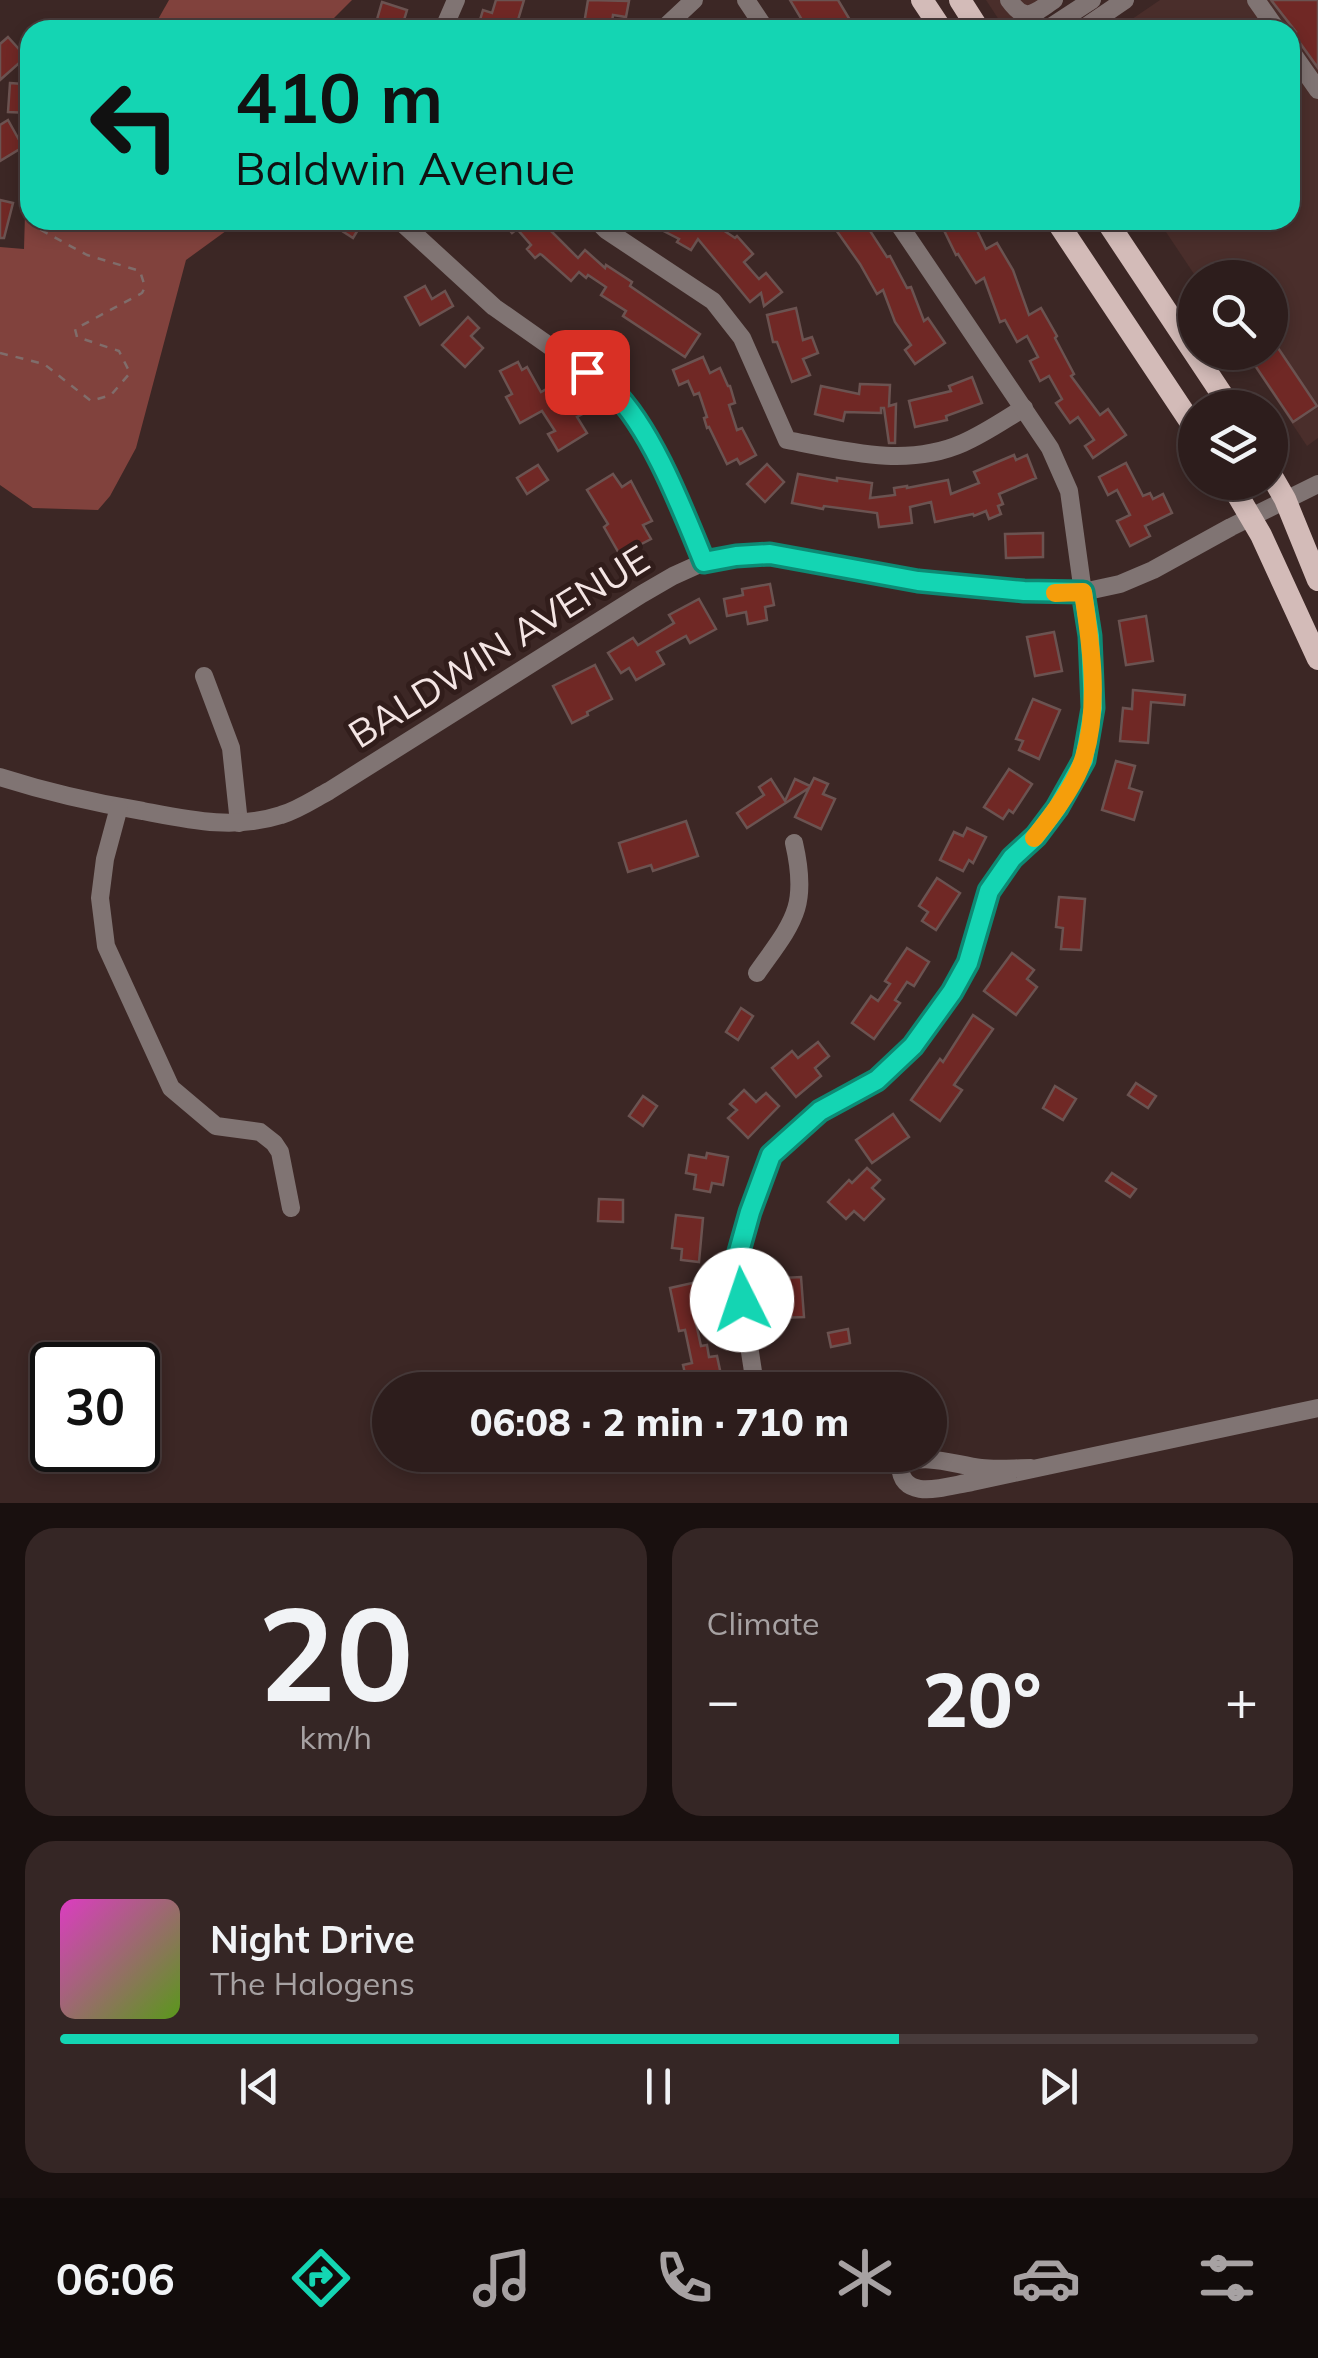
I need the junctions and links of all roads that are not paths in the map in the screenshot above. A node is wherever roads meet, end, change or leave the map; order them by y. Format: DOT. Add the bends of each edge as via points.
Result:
graph roads {
  1 [pos="694,0"];
  2 [pos="1009,0"];
  3 [pos="1054,0"];
  4 [pos="1092,0"];
  5 [pos="1124,0"];
  6 [pos="673,20"];
  7 [pos="1061,20"];
  8 [pos="1095,20"];
  9 [pos="1300,64"];
  10 [pos="1318,90"];
  11 [pos="410,230"];
  12 [pos="606,230"];
  13 [pos="903,230"];
  14 [pos="1063,230"];
  15 [pos="1113,230"];
  16 [pos="1219,390"];
  17 [pos="1178,403"];
  18 [pos="1024,408"];
  19 [pos="1318,484"];
  20 [pos="1288,497"];
  21 [pos="1241,500"];
  22 [pos="1282,500"];
  23 [pos="1284,500"];
  24 [pos="1251,516"];
  25 [pos="704,562"];
  26 [pos="1318,580"];
  27 [pos="1083,592"];
  28 [pos="1318,659"];
  29 [pos="204,676"];
  30 [pos="0,777"];
  31 [pos="119,807"];
  32 [pos="240,824"];
  33 [pos="794,843"];
  34 [pos="757,973"];
  35 [pos="291,1208"];
  36 [pos="753,1372"];
  37 [pos="1318,1408"];
  38 [pos="1031,1468"];
  1 -- 6 [label="street"];
  2 -- 3 [label="street" via="1024,14"];
  4 -- 7 [label="street"];
  5 -- 8 [label="street"];
  9 -- 10 [label="street"];
  11 -- 25 [label="street" via="494,307 612,390 643,430"];
  12 -- 18 [label="street" via="713,302 742,338 787,440 912,456 962,444"];
  13 -- 18 [label="street"];
  14 -- 17 [label="main road"];
  15 -- 16 [label="main road"];
  18 -- 27 [label="street" via="1070,490"];
  19 -- 20 [label="street, BALDWIN AVENUE"];
  21 -- 24 [label="main road"];
  22 -- 24 [label="street, BALDWIN AVENUE"];
  23 -- 26 [label="main road"];
  24 -- 27 [label="street, BALDWIN AVENUE" via="1153,570"];
  24 -- 28 [label="main road"];
  25 -- 27 [label="street, BALDWIN AVENUE" via="770,554 918,581"];
  25 -- 32 [label="street, BALDWIN AVENUE" via="642,594 330,791 283,815"];
  27 -- 36 [label="street" via="1093,708 1084,760 1057,808 989,891 968,963 913,1046 877,1080 820,1111 771,1155 736,1262"];
  29 -- 32 [label="street" via="231,748"];
  30 -- 31 [label="street, BALDWIN AVENUE"];
  31 -- 32 [label="street, BALDWIN AVENUE"];
  31 -- 35 [label="street" via="100,898 106,946 171,1088 216,1126 260,1132 274,1143"];
  33 -- 34 [label="street" via="796,914"];
  37 -- 38 [label="street"];
  38 -- 38 [label="street" via="917,1460 900,1465 900,1479 920,1491"];
}
